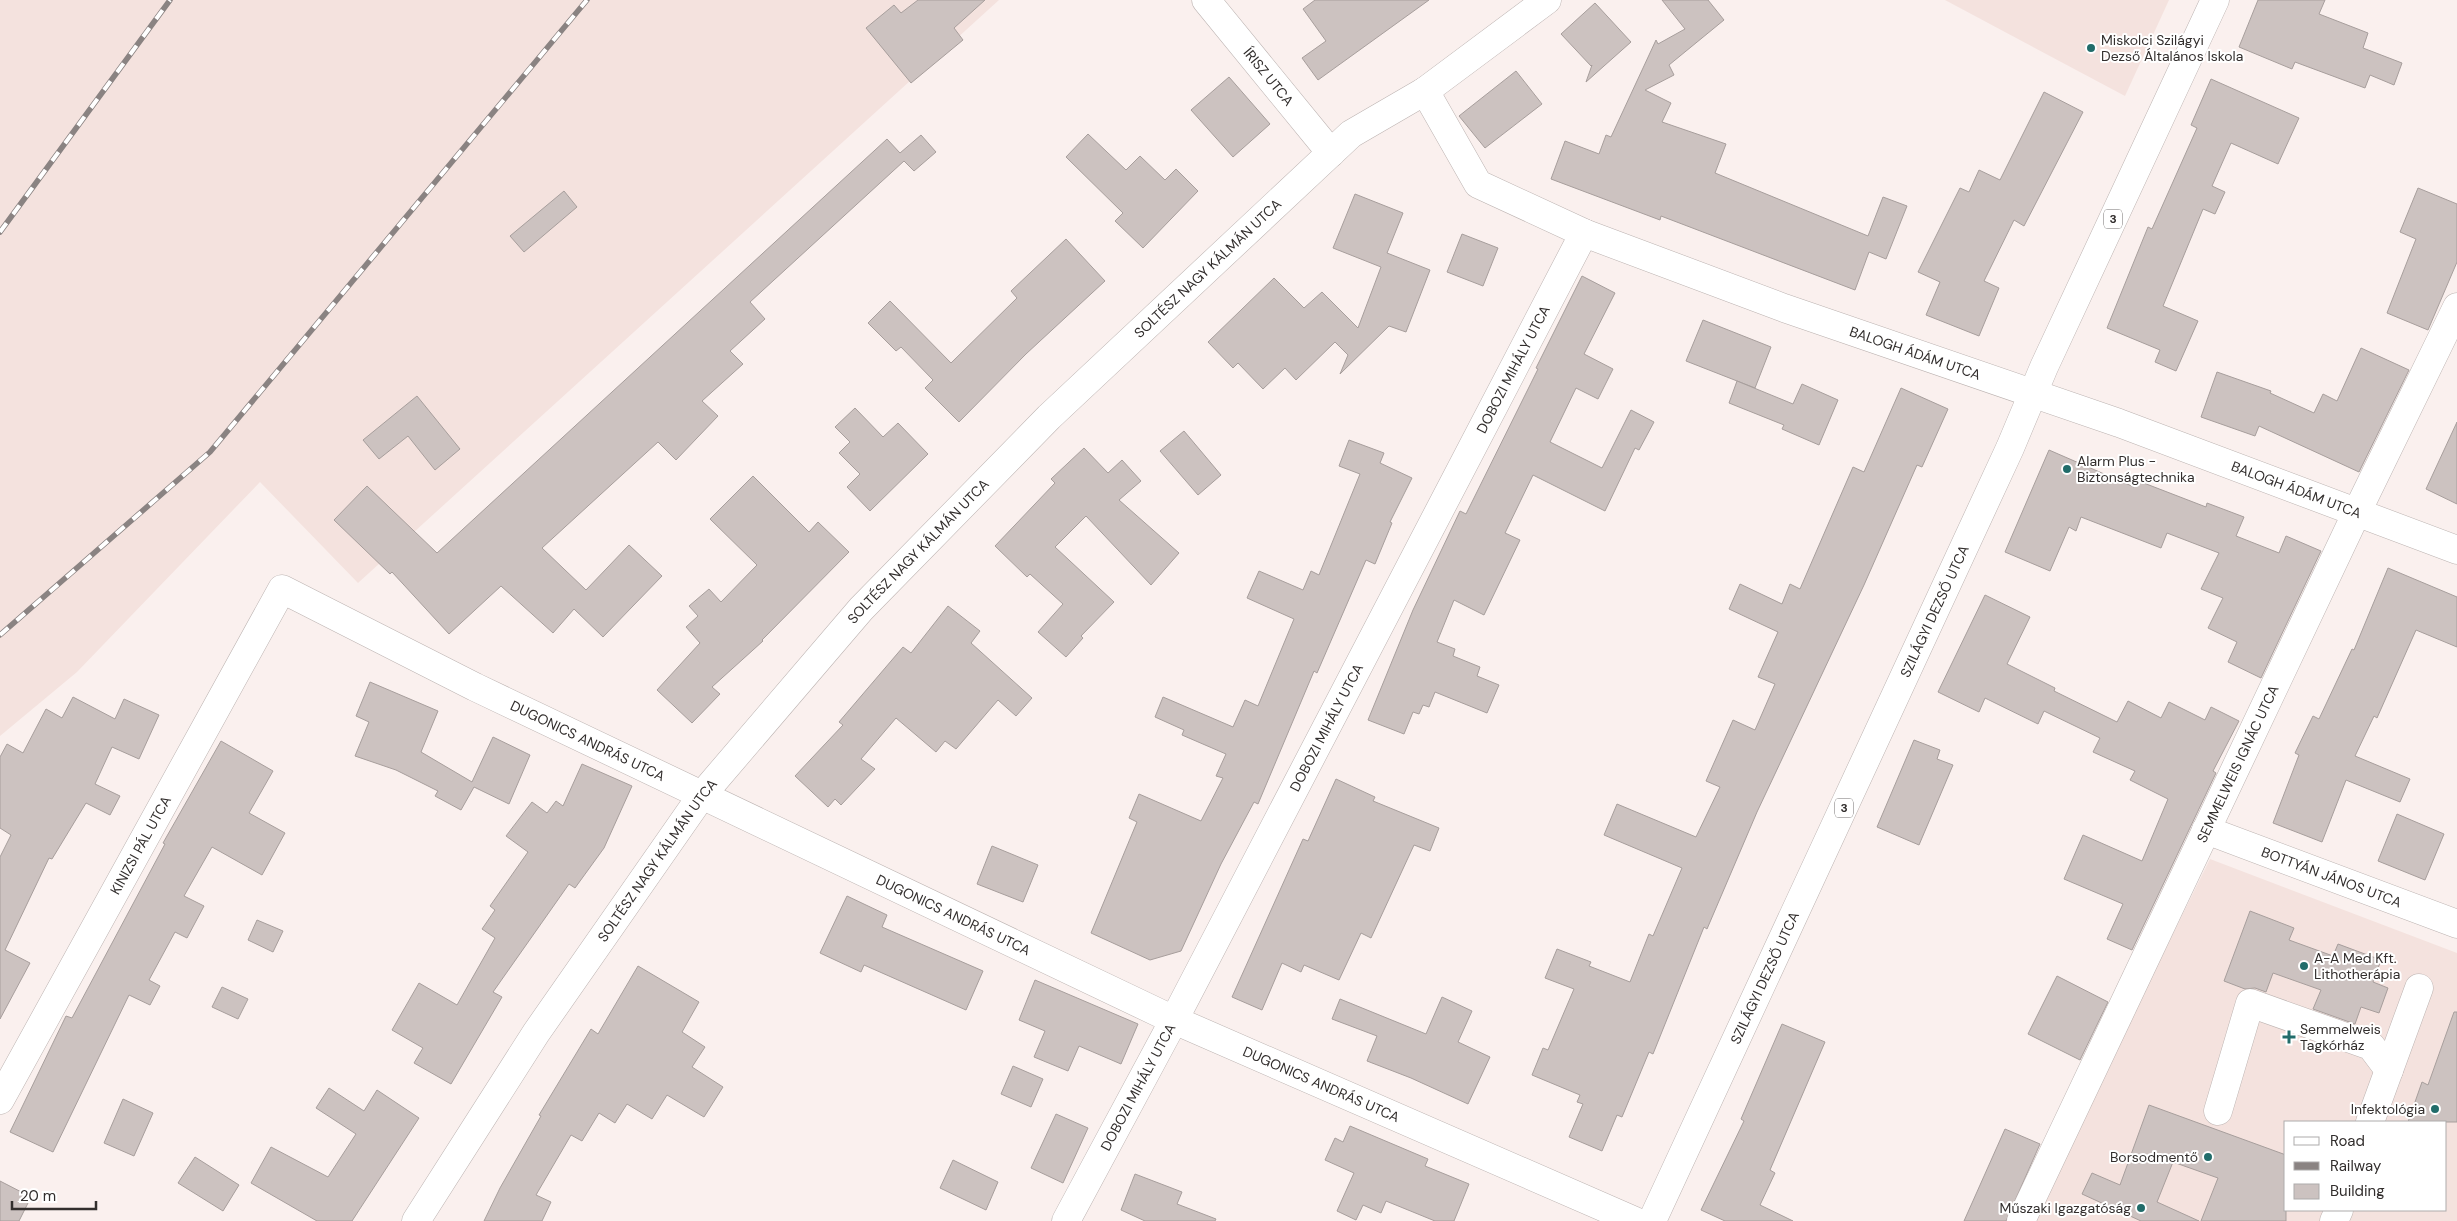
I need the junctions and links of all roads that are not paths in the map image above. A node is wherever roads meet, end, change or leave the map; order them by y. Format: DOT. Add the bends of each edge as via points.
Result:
graph roads {
  1 [pos="1206,0"];
  2 [pos="1546,0"];
  3 [pos="2215,0"];
  4 [pos="1425,92"];
  5 [pos="1331,153"];
  6 [pos="1584,233"];
  7 [pos="2457,307"];
  8 [pos="2033,393"];
  9 [pos="2356,514"];
  10 [pos="2457,550"];
  11 [pos="282,590"];
  12 [pos="702,796"];
  13 [pos="2206,830"];
  14 [pos="2457,924"];
  15 [pos="2419,988"];
  16 [pos="1174,1020"];
  17 [pos="2389,1070"];
  18 [pos="0,1100"];
  19 [pos="2218,1110"];
  20 [pos="2370,1121"];
  21 [pos="418,1220"];
  22 [pos="1066,1221"];
  23 [pos="1635,1221"];
  24 [pos="1652,1221"];
  25 [pos="2021,1221"];
  1 -- 5 [label="street, ÍRISZ UTCA"];
  2 -- 4 [label="street, SOLTÉSZ NAGY KÁLMÁN UTCA"];
  3 -- 8 [label="street, SZILÁGYI DEZSŐ UTCA / 3"];
  4 -- 5 [label="street, SOLTÉSZ NAGY KÁLMÁN UTCA" via="1351,134"];
  4 -- 6 [label="street, BALOGH ÁDÁM UTCA" via="1478,184"];
  5 -- 12 [label="street, SOLTÉSZ NAGY KÁLMÁN UTCA" via="1007,459 861,609"];
  6 -- 8 [label="street, BALOGH ÁDÁM UTCA" via="1784,308"];
  6 -- 16 [label="street, DOBOZI MIHÁLY UTCA"];
  7 -- 9 [label="street, SEMMELWEIS IGNÁC UTCA"];
  8 -- 9 [label="street, BALOGH ÁDÁM UTCA"];
  8 -- 24 [label="street, SZILÁGYI DEZSŐ UTCA / 3"];
  9 -- 10 [label="street, BALOGH ÁDÁM UTCA"];
  9 -- 13 [label="street, SEMMELWEIS IGNÁC UTCA"];
  11 -- 12 [label="street, DUGONICS ANDRÁS UTCA"];
  11 -- 18 [label="street, KINIZSI PÁL UTCA"];
  12 -- 16 [label="street, DUGONICS ANDRÁS UTCA"];
  12 -- 21 [label="street, SOLTÉSZ NAGY KÁLMÁN UTCA" via="536,1033"];
  13 -- 14 [label="street, BOTTYÁN JÁNOS UTCA"];
  13 -- 25 [label="street, SEMMELWEIS IGNÁC UTCA"];
  15 -- 17 [label="street"];
  16 -- 22 [label="street, DOBOZI MIHÁLY UTCA"];
  16 -- 23 [label="street, DUGONICS ANDRÁS UTCA"];
  17 -- 19 [label="street" via="2371,1046 2250,1003"];
  17 -- 20 [label="street"];
}
